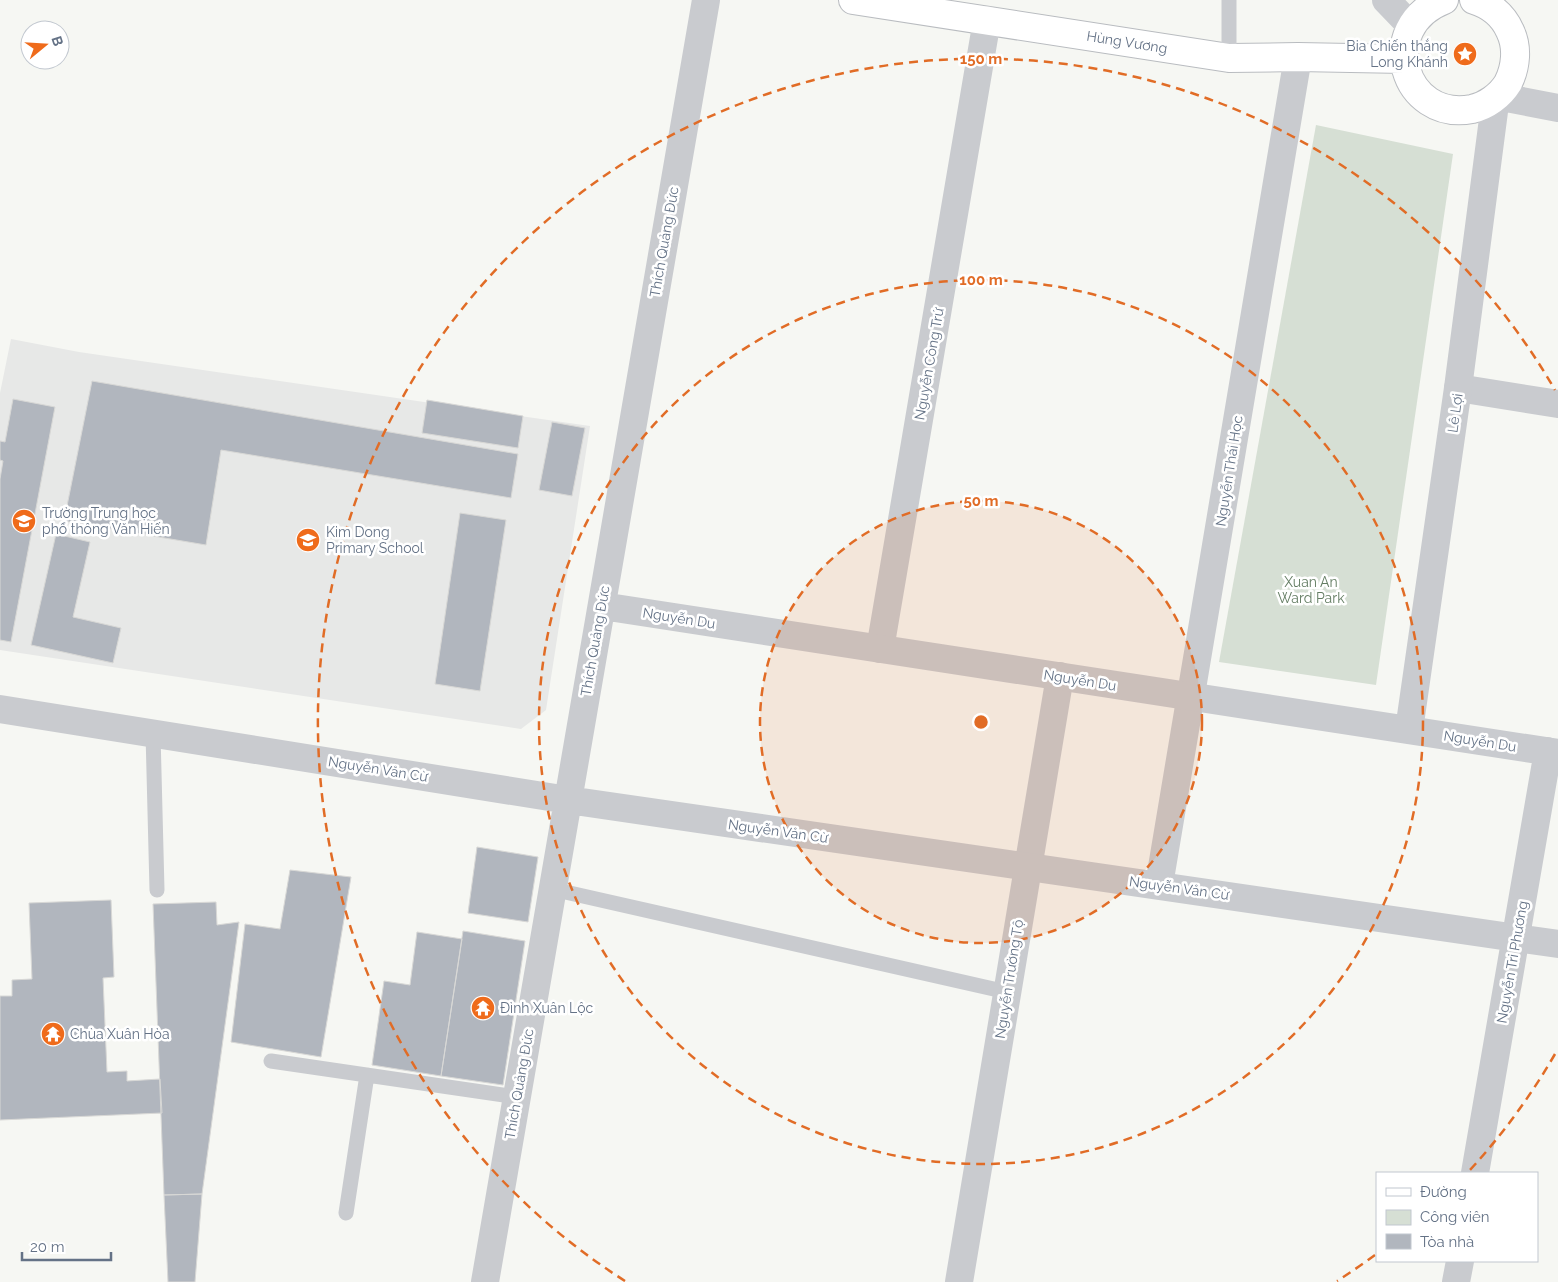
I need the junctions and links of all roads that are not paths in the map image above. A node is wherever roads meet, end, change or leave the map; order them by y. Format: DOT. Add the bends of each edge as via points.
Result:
graph roads {
  1 [pos="706,0"];
  2 [pos="853,0"];
  3 [pos="1229,0"];
  4 [pos="1386,0"];
  5 [pos="1444,0"];
  6 [pos="1491,4"];
  7 [pos="962,8"];
  8 [pos="987,20"];
  9 [pos="1411,26"];
  10 [pos="1298,57"];
  11 [pos="1229,58"];
  12 [pos="1404,59"];
  13 [pos="1496,96"];
  14 [pos="1558,108"];
  15 [pos="1458,388"];
  16 [pos="1558,404"];
  17 [pos="602,606"];
  18 [pos="880,649"];
  19 [pos="1060,676"];
  20 [pos="1191,697"];
  21 [pos="0,709"];
  22 [pos="1409,730"];
  23 [pos="153,733"];
  24 [pos="1553,752"];
  25 [pos="568,800"];
  26 [pos="1028,867"];
  27 [pos="1159,886"];
  28 [pos="552,889"];
  29 [pos="157,890"];
  30 [pos="1516,938"];
  31 [pos="1558,944"];
  32 [pos="1007,992"];
  33 [pos="271,1061"];
  34 [pos="367,1075"];
  35 [pos="517,1097"];
  36 [pos="1475,1172"];
  37 [pos="346,1213"];
  38 [pos="1460,1262"];
  39 [pos="485,1282"];
  40 [pos="959,1282"];
  41 [pos="1456,1282"];
  1 -- 17 [label="street, Thích Quảng Đức"];
  2 -- 7 [label="main road, Hùng Vương"];
  3 -- 11 [label="lane"];
  4 -- 9 [label="street"];
  5 -- 9 [label="main road" via="1429,7"];
  6 -- 13 [label="main road" via="1512,34 1515,51 1510,78"];
  7 -- 8 [label="main road, Hùng Vương"];
  8 -- 11 [label="main road, Hùng Vương"];
  8 -- 18 [label="street, Nguyễn Công Trứ"];
  9 -- 12 [label="main road"];
  10 -- 11 [label="main road, Hùng Vương"];
  10 -- 12 [label="main road, Hùng Vương"];
  10 -- 20 [label="street, Nguyễn Thái Học"];
  12 -- 13 [label="main road" via="1414,86 1442,108 1469,109 1486,104"];
  13 -- 14 [label="street"];
  13 -- 15 [label="street, Lê Lợi"];
  15 -- 16 [label="street"];
  15 -- 22 [label="street, Lê Lợi"];
  17 -- 18 [label="street, Nguyễn Du"];
  17 -- 25 [label="street, Thích Quảng Đức"];
  18 -- 19 [label="street, Nguyễn Du"];
  19 -- 20 [label="street, Nguyễn Du"];
  19 -- 26 [label="street, Nguyễn Trường Tộ"];
  20 -- 22 [label="street, Nguyễn Du"];
  20 -- 27 [label="street, Nguyễn Thái Học"];
  21 -- 23 [label="street, Nguyễn Văn Cừ"];
  22 -- 24 [label="street, Nguyễn Du"];
  23 -- 25 [label="street, Nguyễn Văn Cừ"];
  23 -- 29 [label="lane"];
  24 -- 30 [label="street, Nguyễn Tri Phương"];
  25 -- 26 [label="street, Nguyễn Văn Cừ"];
  25 -- 28 [label="street, Thích Quảng Đức"];
  26 -- 27 [label="street, Nguyễn Văn Cừ"];
  26 -- 32 [label="street, Nguyễn Trường Tộ"];
  27 -- 30 [label="street, Nguyễn Văn Cừ"];
  28 -- 32 [label="lane"];
  28 -- 35 [label="street, Thích Quảng Đức"];
  30 -- 31 [label="street, Nguyễn Văn Cừ"];
  30 -- 36 [label="street, Nguyễn Tri Phương"];
  32 -- 40 [label="street, Nguyễn Trường Tộ"];
  33 -- 34 [label="lane"];
  34 -- 35 [label="lane"];
  34 -- 37 [label="lane"];
  35 -- 39 [label="street, Thích Quảng Đức"];
  38 -- 41 [label="street"];
}
